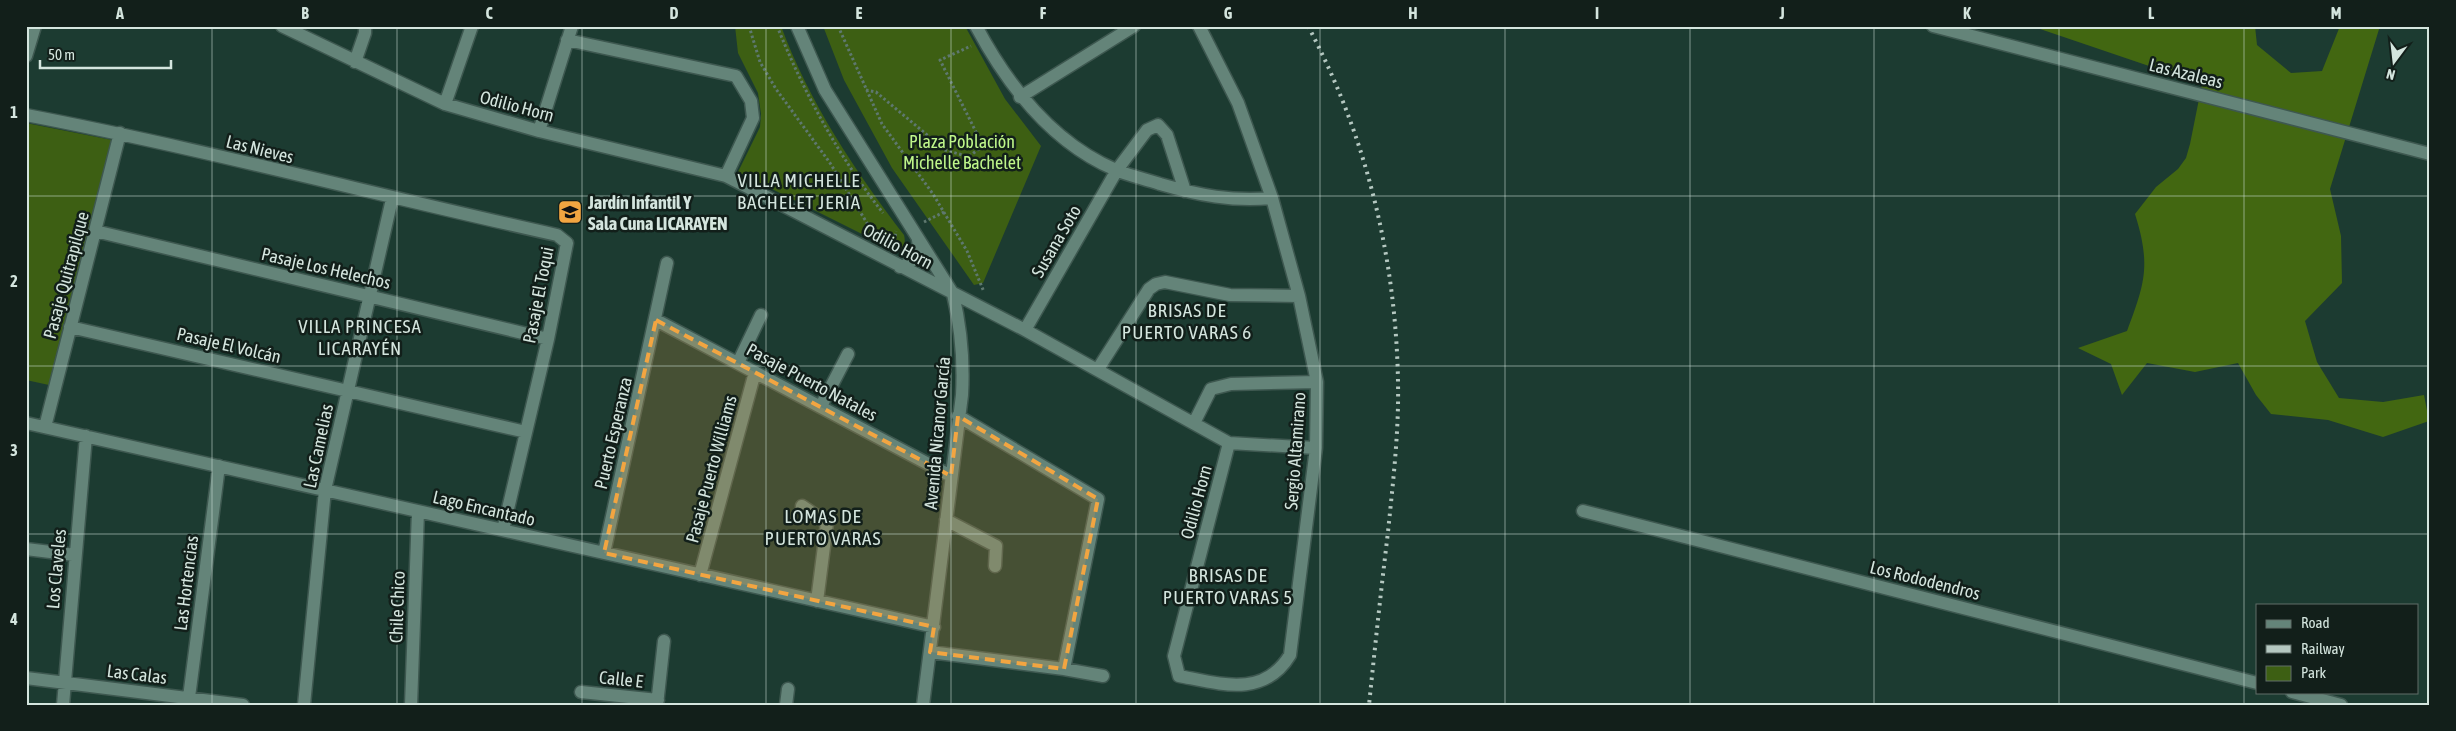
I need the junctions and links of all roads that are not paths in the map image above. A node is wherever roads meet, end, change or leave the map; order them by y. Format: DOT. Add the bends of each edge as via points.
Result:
graph roads {
  1 [pos="35,26"];
  2 [pos="282,26"];
  3 [pos="365,26"];
  4 [pos="472,26"];
  5 [pos="572,26"];
  6 [pos="797,26"];
  7 [pos="976,26"];
  8 [pos="1134,26"];
  9 [pos="1199,26"];
  10 [pos="1933,26"];
  11 [pos="567,40"];
  12 [pos="26,56"];
  13 [pos="356,62"];
  14 [pos="1020,97"];
  15 [pos="445,104"];
  16 [pos="26,115"];
  17 [pos="539,131"];
  18 [pos="120,133"];
  19 [pos="2430,154"];
  20 [pos="1116,170"];
  21 [pos="726,176"];
  22 [pos="1184,191"];
  23 [pos="1272,198"];
  24 [pos="392,199"];
  25 [pos="96,231"];
  26 [pos="918,240"];
  27 [pos="667,263"];
  28 [pos="900,267"];
  29 [pos="953,294"];
  30 [pos="370,296"];
  31 [pos="1299,296"];
  32 [pos="761,315"];
  33 [pos="656,320"];
  34 [pos="70,327"];
  35 [pos="1025,330"];
  36 [pos="548,339"];
  37 [pos="848,354"];
  38 [pos="738,363"];
  39 [pos="1098,369"];
  40 [pos="755,372"];
  41 [pos="1317,382"];
  42 [pos="348,390"];
  43 [pos="821,406"];
  44 [pos="958,416"];
  45 [pos="1194,422"];
  46 [pos="26,423"];
  47 [pos="45,427"];
  48 [pos="526,432"];
  49 [pos="86,436"];
  50 [pos="1229,443"];
  51 [pos="1316,448"];
  52 [pos="219,466"];
  53 [pos="951,476"];
  54 [pos="325,490"];
  55 [pos="802,506"];
  56 [pos="418,511"];
  57 [pos="1583,511"];
  58 [pos="946,520"];
  59 [pos="503,530"];
  60 [pos="26,549"];
  61 [pos="604,553"];
  62 [pos="75,555"];
  63 [pos="994,566"];
  64 [pos="700,575"];
  65 [pos="817,601"];
  66 [pos="934,628"];
  67 [pos="664,641"];
  68 [pos="930,652"];
  69 [pos="1064,669"];
  70 [pos="1104,676"];
  71 [pos="1180,676"];
  72 [pos="26,678"];
  73 [pos="65,683"];
  74 [pos="2256,683"];
  75 [pos="788,688"];
  76 [pos="581,692"];
  77 [pos="2300,694"];
  78 [pos="189,702"];
  79 [pos="658,702"];
  80 [pos="63,705"];
  81 [pos="243,705"];
  82 [pos="304,705"];
  83 [pos="411,705"];
  84 [pos="786,705"];
  85 [pos="923,705"];
  86 [pos="2341,705"];
  1 -- 12 [label="street"];
  2 -- 13 [label="street, Odilio Horn"];
  3 -- 13 [label="street"];
  4 -- 15 [label="street"];
  5 -- 11 [label="street"];
  6 -- 26 [label="street, Avenida Nicanor García" via="825,90"];
  7 -- 14 [label="street" via="995,63"];
  8 -- 14 [label="street"];
  9 -- 23 [label="street, Sergio Altamirano" via="1238,103"];
  10 -- 19 [label="street, Las Azaleas"];
  11 -- 17 [label="street"];
  11 -- 21 [label="street" via="736,76 750,101 753,118"];
  13 -- 15 [label="street, Odilio Horn"];
  14 -- 20 [label="street" via="1065,138"];
  15 -- 17 [label="street, Odilio Horn"];
  16 -- 18 [label="street, Las Nieves"];
  17 -- 21 [label="street, Odilio Horn"];
  18 -- 24 [label="street, Las Nieves"];
  18 -- 25 [label="street, Pasaje Quitrapilque"];
  20 -- 22 [label="street"];
  20 -- 22 [label="street, Susana Soto" via="1147,130 1158,125 1167,135"];
  20 -- 35 [label="street, Susana Soto"];
  21 -- 28 [label="street, Odilio Horn"];
  22 -- 23 [label="street" via="1222,199"];
  23 -- 31 [label="street, Sergio Altamirano"];
  24 -- 30 [label="street, Las Camelias"];
  24 -- 36 [label="street, Pasaje El Toqui" via="557,235 567,243"];
  25 -- 30 [label="street, Pasaje Los Helechos"];
  25 -- 34 [label="street, Pasaje Quitrapilque"];
  26 -- 28 [label="street" via="916,257"];
  26 -- 29 [label="street, Avenida Nicanor García"];
  27 -- 33 [label="street, Puerto Esperanza"];
  28 -- 29 [label="street, Odilio Horn"];
  29 -- 35 [label="street, Odilio Horn"];
  29 -- 44 [label="street, Avenida Nicanor García" via="963,352"];
  30 -- 36 [label="street, Pasaje Los Helechos"];
  30 -- 42 [label="street, Las Camelias"];
  31 -- 39 [label="street" via="1230,295 1165,282 1156,284 1149,289"];
  31 -- 41 [label="street, Sergio Altamirano"];
  32 -- 38 [label="street"];
  33 -- 38 [label="street, Pasaje Puerto Natales"];
  33 -- 61 [label="street, Puerto Esperanza"];
  34 -- 42 [label="street, Pasaje El Volcán"];
  34 -- 47 [label="street, Pasaje Quitrapilque"];
  35 -- 39 [label="street, Odilio Horn"];
  36 -- 48 [label="street, Pasaje El Toqui"];
  37 -- 43 [label="street"];
  38 -- 40 [label="street, Pasaje Puerto Natales"];
  39 -- 45 [label="street, Odilio Horn"];
  40 -- 43 [label="street, Pasaje Puerto Natales"];
  40 -- 64 [label="street, Pasaje Puerto Williams"];
  41 -- 45 [label="street" via="1231,384 1211,389"];
  41 -- 51 [label="street, Sergio Altamirano"];
  42 -- 48 [label="street, Pasaje El Volcán"];
  42 -- 54 [label="street, Las Camelias"];
  43 -- 53 [label="street, Pasaje Puerto Natales"];
  44 -- 53 [label="street, Avenida Nicanor García"];
  44 -- 69 [label="street" via="1098,499"];
  45 -- 50 [label="street, Odilio Horn"];
  46 -- 47 [label="street, Lago Encantado"];
  47 -- 49 [label="street, Lago Encantado"];
  48 -- 59 [label="street, Pasaje El Toqui"];
  49 -- 52 [label="street, Lago Encantado"];
  49 -- 62 [label="street, Los Claveles"];
  50 -- 51 [label="street"];
  50 -- 71 [label="street, Odilio Horn" via="1174,656"];
  51 -- 71 [label="street, Sergio Altamirano" via="1290,655 1281,670 1266,680 1233,686"];
  52 -- 54 [label="street, Lago Encantado"];
  52 -- 78 [label="street, Las Hortencias"];
  53 -- 58 [label="street, Avenida Nicanor García"];
  54 -- 56 [label="street, Lago Encantado"];
  54 -- 82 [label="street, Las Camelias"];
  55 -- 65 [label="street" via="826,523"];
  56 -- 59 [label="street, Lago Encantado"];
  56 -- 83 [label="street, Chile Chico"];
  57 -- 74 [label="street, Los Rododendros"];
  58 -- 63 [label="street" via="996,546"];
  58 -- 66 [label="street, Avenida Nicanor García"];
  59 -- 61 [label="street, Lago Encantado"];
  60 -- 62 [label="street"];
  61 -- 64 [label="street, Lago Encantado"];
  62 -- 73 [label="street, Los Claveles"];
  64 -- 65 [label="street, Lago Encantado"];
  65 -- 66 [label="street, Lago Encantado"];
  66 -- 68 [label="street, Avenida Nicanor García"];
  67 -- 79 [label="street"];
  68 -- 69 [label="street"];
  68 -- 85 [label="street, Avenida Nicanor García"];
  69 -- 70 [label="street"];
  72 -- 73 [label="street, Las Calas"];
  73 -- 78 [label="street, Las Calas"];
  73 -- 80 [label="street, Los Claveles"];
  75 -- 84 [label="street"];
  76 -- 79 [label="street, Calle E"];
  77 -- 86 [label="street"];
  78 -- 81 [label="street, Las Calas"];
}
